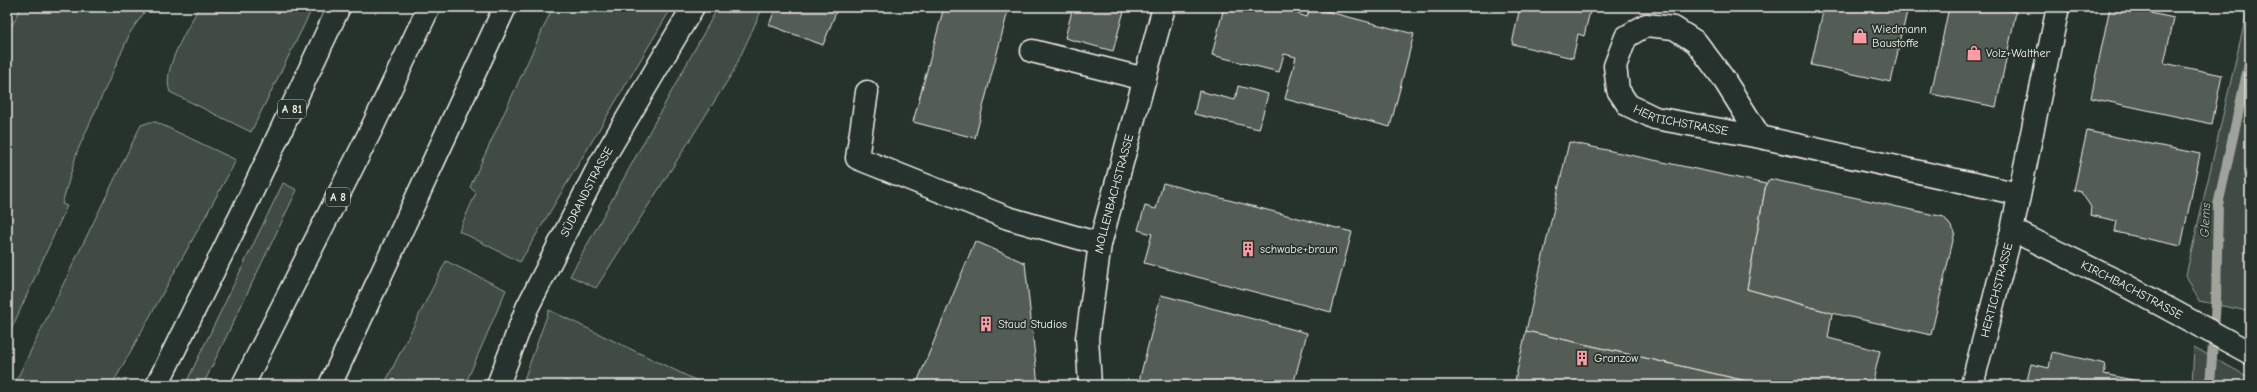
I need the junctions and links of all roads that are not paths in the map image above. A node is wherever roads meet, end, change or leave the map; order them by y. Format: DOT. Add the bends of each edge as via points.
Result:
graph roads {
  1 [pos="339,7"];
  2 [pos="429,7"];
  3 [pos="505,7"];
  4 [pos="693,7"];
  5 [pos="1164,7"];
  6 [pos="2058,7"];
  7 [pos="1032,52"];
  8 [pos="1145,79"];
  9 [pos="867,92"];
  10 [pos="1760,137"];
  11 [pos="2018,194"];
  12 [pos="2012,230"];
  13 [pos="1100,244"];
  14 [pos="2242,349"];
  15 [pos="157,385"];
  16 [pos="243,385"];
  17 [pos="330,385"];
  18 [pos="498,385"];
  19 [pos="1090,385"];
  20 [pos="1972,385"];
  1 -- 15 [label="main road, A 81" via="250,197"];
  2 -- 16 [label="main road, A 8" via="370,132"];
  3 -- 17 [label="main road"];
  4 -- 18 [label="main road, SÜDRANDSTRASSE" via="599,166 527,308"];
  5 -- 8 [label="main road, MOLLENBACHSTRASSE"];
  6 -- 11 [label="main road, HERTICHSTRASSE"];
  7 -- 8 [label="main road"];
  8 -- 13 [label="main road, MOLLENBACHSTRASSE"];
  9 -- 13 [label="main road" via="857,158 1008,218"];
  10 -- 10 [label="main road, HERTICHSTRASSE" via="1655,118 1628,105 1618,90 1615,66 1626,37 1646,25 1674,28 1696,42 1723,78"];
  10 -- 11 [label="main road, HERTICHSTRASSE"];
  11 -- 12 [label="main road, HERTICHSTRASSE"];
  12 -- 14 [label="main road, KIRCHBACHSTRASSE" via="2121,283"];
  12 -- 20 [label="main road, HERTICHSTRASSE"];
  13 -- 19 [label="main road, MOLLENBACHSTRASSE" via="1087,338"];
}
